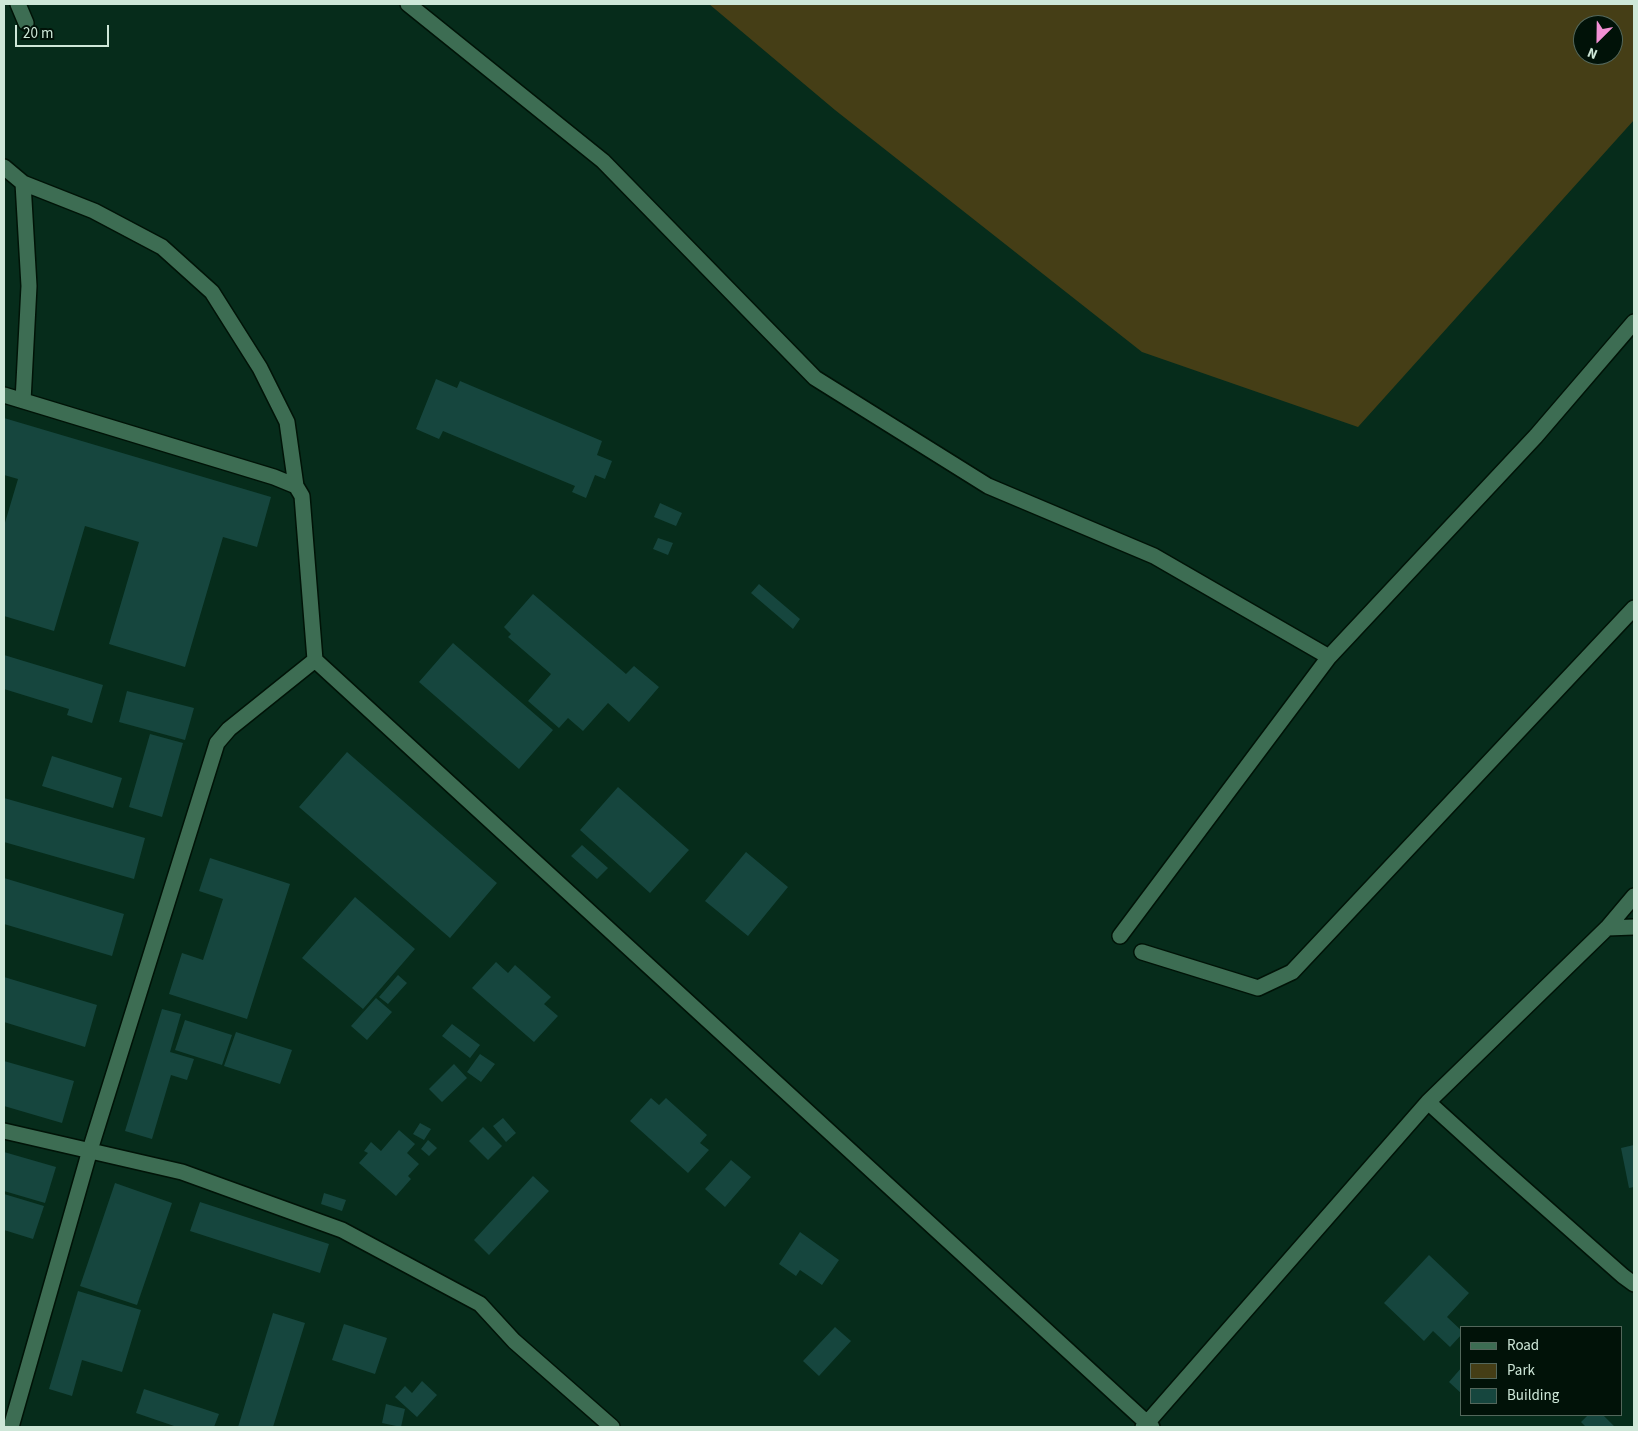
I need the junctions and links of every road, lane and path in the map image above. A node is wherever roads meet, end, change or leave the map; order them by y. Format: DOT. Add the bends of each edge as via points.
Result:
graph roads {
  1 [pos="18,4"];
  2 [pos="408,4"];
  3 [pos="26,23"];
  4 [pos="4,167"];
  5 [pos="23,182"];
  6 [pos="1634,322"];
  7 [pos="4,395"];
  8 [pos="23,401"];
  9 [pos="296,486"];
  10 [pos="1634,608"];
  11 [pos="1329,657"];
  12 [pos="315,660"];
  13 [pos="1634,896"];
  14 [pos="1634,927"];
  15 [pos="1607,928"];
  16 [pos="1120,936"];
  17 [pos="1142,952"];
  18 [pos="1428,1102"];
  19 [pos="4,1131"];
  20 [pos="90,1150"];
  21 [pos="1634,1284"];
  22 [pos="1148,1426"];
  23 [pos="12,1427"];
  24 [pos="612,1427"];
  1 -- 3 [label="street"];
  2 -- 11 [label="street" via="603,161 816,378 988,486 1154,556"];
  4 -- 5 [label="street"];
  5 -- 8 [label="street" via="29,286"];
  5 -- 9 [label="street" via="94,211 162,247 212,292 260,368 287,422"];
  6 -- 11 [label="street" via="1536,436"];
  7 -- 8 [label="street"];
  8 -- 9 [label="street"];
  9 -- 12 [label="street" via="302,496"];
  10 -- 17 [label="street" via="1292,972 1258,988"];
  11 -- 16 [label="street"];
  12 -- 20 [label="street" via="229,729 217,743"];
  12 -- 22 [label="street"];
  13 -- 15 [label="street"];
  14 -- 15 [label="street"];
  15 -- 18 [label="street"];
  18 -- 21 [label="street"];
  18 -- 22 [label="street"];
  19 -- 20 [label="street"];
  20 -- 23 [label="street"];
  20 -- 24 [label="street" via="182,1172 342,1230 463,1294 480,1304 514,1341"];
}
